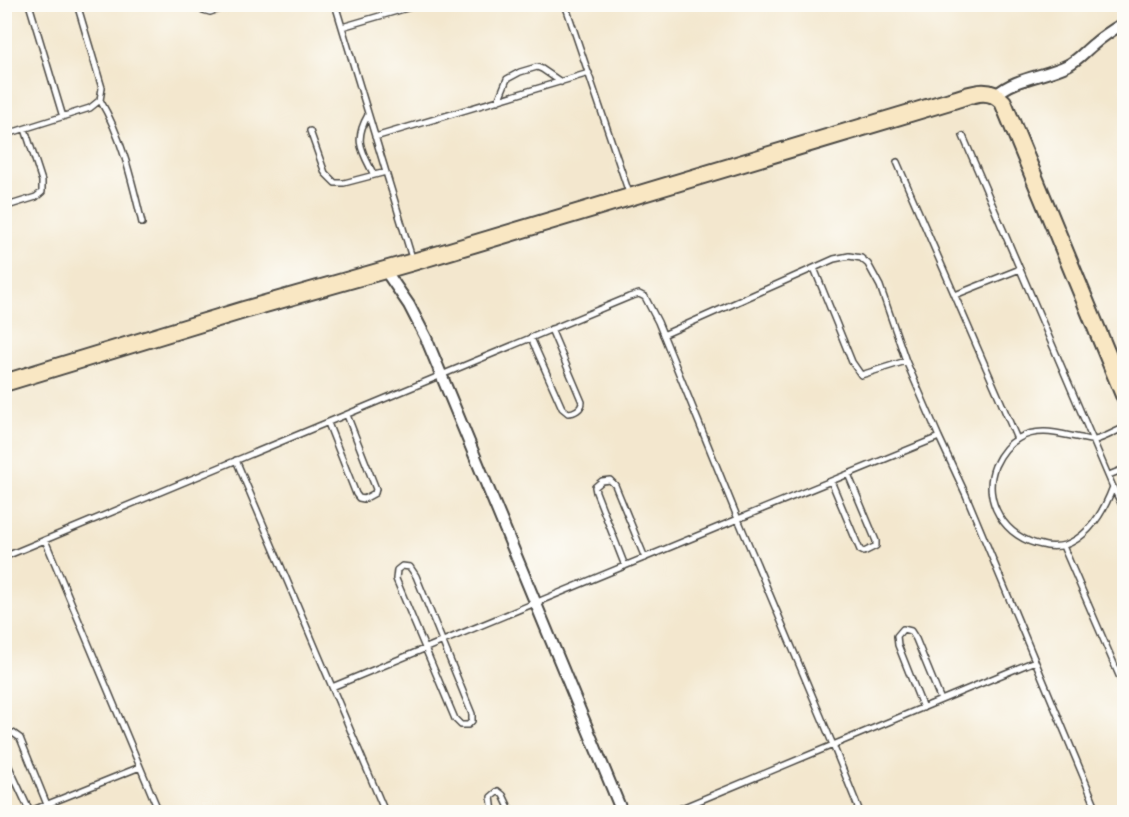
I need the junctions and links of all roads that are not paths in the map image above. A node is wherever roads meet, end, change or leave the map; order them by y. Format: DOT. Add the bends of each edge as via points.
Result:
graph roads {
  1 [pos="29,4"];
  2 [pos="77,4"];
  3 [pos="200,4"];
  4 [pos="236,4"];
  5 [pos="335,4"];
  6 [pos="421,4"];
  7 [pos="565,4"];
  8 [pos="1125,23"];
  9 [pos="342,27"];
  10 [pos="589,74"];
  11 [pos="561,82"];
  12 [pos="996,95"];
  13 [pos="100,100"];
  14 [pos="498,100"];
  15 [pos="368,115"];
  16 [pos="63,117"];
  17 [pos="25,129"];
  18 [pos="310,131"];
  19 [pos="4,135"];
  20 [pos="963,136"];
  21 [pos="375,137"];
  22 [pos="897,162"];
  23 [pos="386,172"];
  24 [pos="374,175"];
  25 [pos="631,197"];
  26 [pos="4,207"];
  27 [pos="142,223"];
  28 [pos="413,262"];
  29 [pos="814,268"];
  30 [pos="1020,269"];
  31 [pos="385,270"];
  32 [pos="955,296"];
  33 [pos="551,329"];
  34 [pos="663,335"];
  35 [pos="531,338"];
  36 [pos="906,361"];
  37 [pos="441,376"];
  38 [pos="4,383"];
  39 [pos="1125,395"];
  40 [pos="347,415"];
  41 [pos="328,423"];
  42 [pos="1125,428"];
  43 [pos="939,437"];
  44 [pos="1017,439"];
  45 [pos="1094,441"];
  46 [pos="236,460"];
  47 [pos="1125,469"];
  48 [pos="848,474"];
  49 [pos="1109,475"];
  50 [pos="831,481"];
  51 [pos="1113,487"];
  52 [pos="1125,509"];
  53 [pos="738,519"];
  54 [pos="45,540"];
  55 [pos="1063,546"];
  56 [pos="4,557"];
  57 [pos="645,558"];
  58 [pos="625,566"];
  59 [pos="535,603"];
  60 [pos="441,641"];
  61 [pos="424,648"];
  62 [pos="1035,661"];
  63 [pos="332,687"];
  64 [pos="1125,687"];
  65 [pos="941,700"];
  66 [pos="923,708"];
  67 [pos="4,734"];
  68 [pos="833,745"];
  69 [pos="4,756"];
  70 [pos="140,767"];
  71 [pos="47,804"];
  72 [pos="29,812"];
  73 [pos="50,813"];
  74 [pos="159,813"];
  75 [pos="385,813"];
  76 [pos="493,813"];
  77 [pos="511,813"];
  78 [pos="622,813"];
  79 [pos="672,813"];
  80 [pos="860,813"];
  81 [pos="1098,813"];
  1 -- 16 [label="lane"];
  2 -- 13 [label="lane" via="102,88"];
  3 -- 4 [label="lane" via="210,12"];
  5 -- 9 [label="lane"];
  6 -- 9 [label="lane"];
  7 -- 10 [label="lane"];
  8 -- 12 [label="street" via="1070,64 1019,81"];
  9 -- 15 [label="lane"];
  10 -- 11 [label="lane"];
  10 -- 25 [label="lane"];
  11 -- 14 [label="lane"];
  11 -- 14 [label="lane" via="542,69 520,72 507,79"];
  12 -- 25 [label="street" via="981,93"];
  12 -- 39 [label="street" via="1003,102"];
  13 -- 16 [label="lane" via="90,108"];
  13 -- 27 [label="lane" via="113,124"];
  14 -- 21 [label="lane"];
  15 -- 21 [label="lane"];
  15 -- 24 [label="lane" via="359,137"];
  16 -- 17 [label="lane"];
  17 -- 19 [label="lane"];
  17 -- 26 [label="lane" via="42,192"];
  18 -- 24 [label="lane" via="325,173 335,183"];
  20 -- 30 [label="lane"];
  21 -- 23 [label="lane"];
  22 -- 32 [label="lane"];
  23 -- 24 [label="lane"];
  23 -- 28 [label="lane"];
  25 -- 28 [label="street"];
  28 -- 31 [label="street"];
  29 -- 34 [label="lane"];
  29 -- 36 [label="lane" via="849,256 861,258 867,264"];
  29 -- 36 [label="lane" via="852,362 861,375"];
  30 -- 32 [label="lane"];
  30 -- 45 [label="lane"];
  31 -- 37 [label="street" via="416,319"];
  31 -- 38 [label="street"];
  32 -- 44 [label="lane"];
  33 -- 34 [label="lane" via="639,294 648,300"];
  33 -- 35 [label="lane"];
  33 -- 35 [label="lane" via="582,402 574,412 562,408"];
  34 -- 53 [label="lane"];
  35 -- 37 [label="lane"];
  36 -- 43 [label="lane"];
  37 -- 40 [label="lane"];
  37 -- 59 [label="street"];
  40 -- 41 [label="lane"];
  40 -- 41 [label="lane" via="376,489 364,499 357,494"];
  41 -- 46 [label="lane"];
  42 -- 45 [label="lane"];
  43 -- 48 [label="lane"];
  43 -- 62 [label="lane"];
  44 -- 45 [label="lane" via="1054,432"];
  44 -- 55 [label="lane" via="994,469 991,490 997,511 1007,527 1024,541"];
  45 -- 49 [label="lane"];
  46 -- 54 [label="lane"];
  46 -- 63 [label="lane"];
  47 -- 49 [label="lane"];
  48 -- 50 [label="lane"];
  48 -- 50 [label="lane" via="876,541 874,549 861,550"];
  49 -- 51 [label="lane"];
  50 -- 53 [label="lane"];
  51 -- 52 [label="lane"];
  51 -- 55 [label="lane" via="1092,526"];
  53 -- 57 [label="lane"];
  53 -- 68 [label="lane"];
  54 -- 56 [label="lane"];
  54 -- 70 [label="lane"];
  55 -- 64 [label="lane"];
  57 -- 58 [label="lane"];
  57 -- 58 [label="lane" via="615,485 610,480 602,481 595,487 596,492"];
  58 -- 59 [label="lane"];
  59 -- 60 [label="lane"];
  59 -- 78 [label="street"];
  60 -- 61 [label="lane"];
  60 -- 61 [label="lane" via="416,576 410,567 399,567 396,579"];
  60 -- 61 [label="lane" via="472,714 468,725 455,719"];
  61 -- 63 [label="lane"];
  62 -- 65 [label="lane"];
  62 -- 81 [label="lane"];
  63 -- 75 [label="lane"];
  65 -- 66 [label="lane"];
  65 -- 66 [label="lane" via="916,639 911,631 903,629 898,633 897,645"];
  66 -- 68 [label="lane"];
  67 -- 71 [label="lane" via="20,738"];
  68 -- 79 [label="lane"];
  68 -- 80 [label="lane"];
  69 -- 72 [label="lane"];
  70 -- 71 [label="lane"];
  70 -- 74 [label="lane"];
  71 -- 72 [label="lane"];
  71 -- 73 [label="lane"];
  76 -- 77 [label="lane" via="490,797 498,791"];
}
